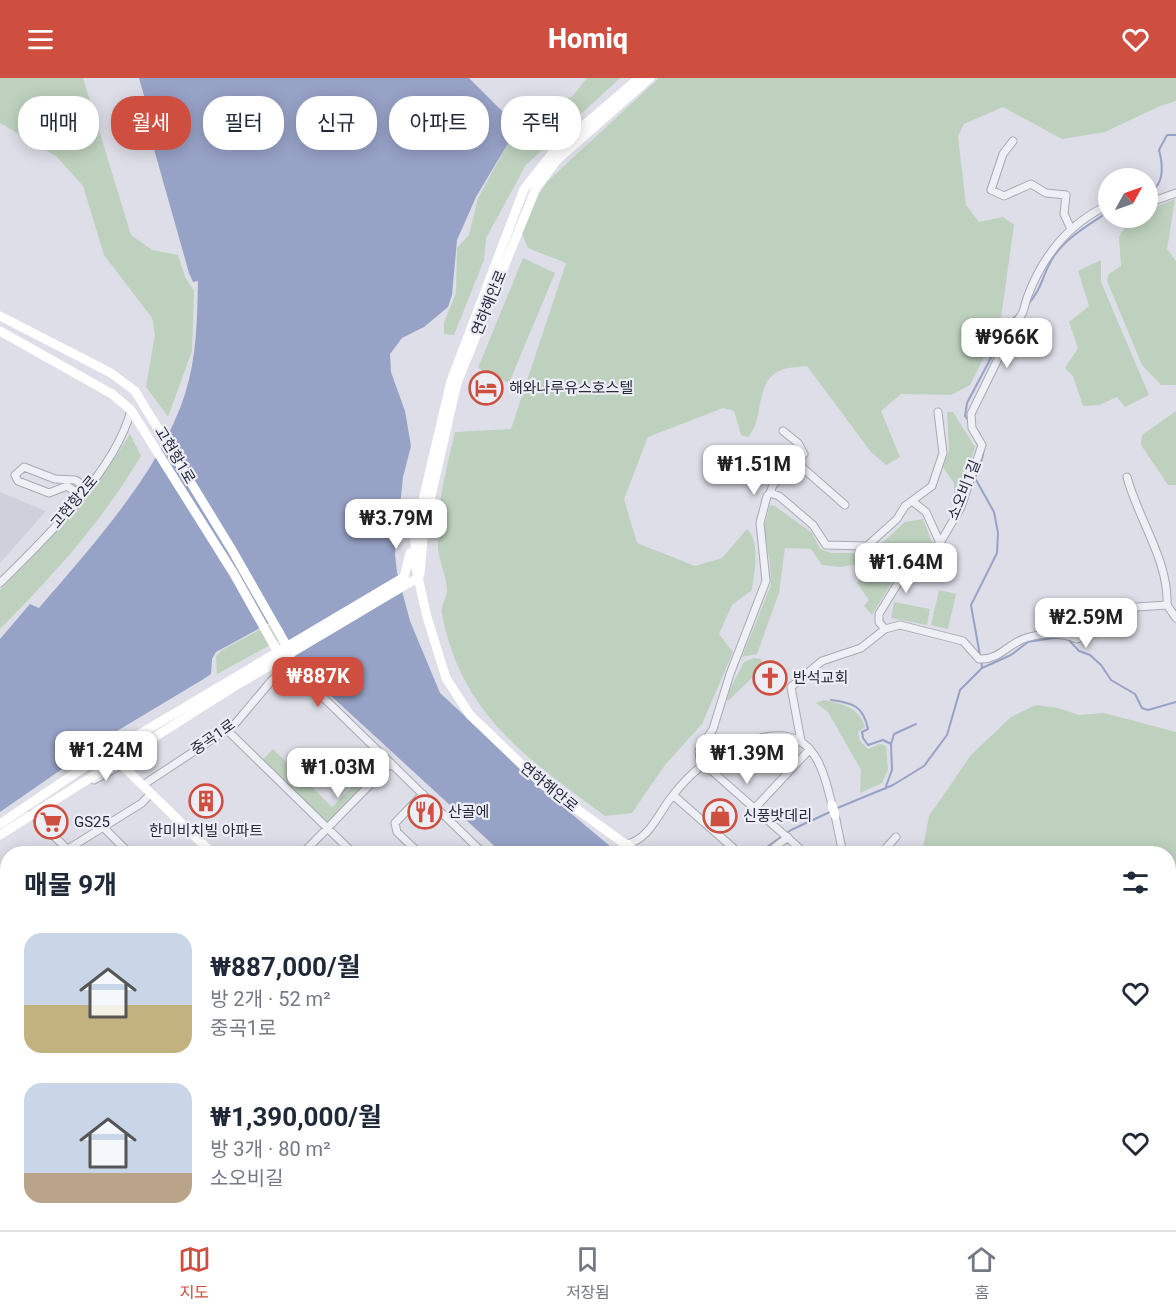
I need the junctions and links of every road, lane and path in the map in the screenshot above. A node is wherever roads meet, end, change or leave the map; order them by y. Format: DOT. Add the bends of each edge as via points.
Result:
graph roads {
  1 [pos="639,78"];
  2 [pos="650,78"];
  3 [pos="1013,141"];
  4 [pos="1176,193"];
  5 [pos="1158,200"];
  6 [pos="1098,210"];
  7 [pos="1071,229"];
  8 [pos="0,316"];
  9 [pos="0,331"];
  10 [pos="132,410"];
  11 [pos="938,412"];
  12 [pos="783,431"];
  13 [pos="796,462"];
  14 [pos="1127,477"];
  15 [pos="87,487"];
  16 [pos="770,493"];
  17 [pos="80,495"];
  18 [pos="912,501"];
  19 [pos="845,505"];
  20 [pos="415,534"];
  21 [pos="940,543"];
  22 [pos="419,577"];
  23 [pos="0,583"];
  24 [pos="1167,605"];
  25 [pos="1176,618"];
  26 [pos="885,629"];
  27 [pos="289,650"];
  28 [pos="280,656"];
  29 [pos="227,730"];
  30 [pos="801,741"];
  31 [pos="810,748"];
  32 [pos="140,755"];
  33 [pos="118,758"];
  34 [pos="391,763"];
  35 [pos="701,766"];
  36 [pos="143,785"];
  37 [pos="151,793"];
  38 [pos="423,794"];
  39 [pos="673,795"];
  40 [pos="755,808"];
  41 [pos="33,814"];
  42 [pos="0,824"];
  43 [pos="103,827"];
  44 [pos="327,828"];
  45 [pos="0,835"];
  46 [pos="788,837"];
  47 [pos="896,837"];
  48 [pos="65,846"];
  49 [pos="77,846"];
  50 [pos="122,846"];
  51 [pos="205,846"];
  52 [pos="310,846"];
  53 [pos="346,846"];
  54 [pos="412,846"];
  55 [pos="476,846"];
  56 [pos="619,846"];
  57 [pos="628,846"];
  58 [pos="731,846"];
  59 [pos="776,846"];
  60 [pos="798,846"];
  61 [pos="841,846"];
  62 [pos="888,846"];
  1 -- 20 [label="street, 연하해안로" via="554,151 524,189 451,381"];
  2 -- 22 [label="street, 연하해안로" via="556,161 536,188 457,383 424,527"];
  3 -- 7 [label="street" via="1003,154 991,190 1004,196 1031,184 1046,193 1066,195 1064,214"];
  4 -- 5 [label="street"];
  6 -- 7 [label="street, 소오비1길"];
  7 -- 21 [label="street, 소오비1길" via="1046,257 1026,299 1025,311 971,414 972,428 982,445 961,507"];
  8 -- 27 [label="street, 고현항1로" via="111,373 135,391"];
  9 -- 10 [label="street, 고현항1로" via="112,394"];
  10 -- 15 [label="street, 고현항2로" via="126,432"];
  10 -- 28 [label="street, 고현항1로"];
  11 -- 18 [label="street" via="943,453 938,472 932,486"];
  12 -- 13 [label="street" via="804,454"];
  13 -- 16 [label="street"];
  13 -- 19 [label="street"];
  14 -- 24 [label="street" via="1168,585"];
  15 -- 17 [label="street, 고현항2로"];
  15 -- 17 [label="street" via="75,480 55,479 24,467 15,475 18,481 49,493 67,486"];
  16 -- 18 [label="street" via="813,525 830,546 867,546"];
  16 -- 35 [label="street" via="760,523 766,581 713,729 699,751"];
  17 -- 23 [label="street, 고현항2로"];
  18 -- 21 [label="street" via="926,513"];
  20 -- 22 [label="street, 연하해안로"];
  20 -- 27 [label="street" via="406,576"];
  21 -- 26 [label="street, 소오비1길" via="906,570 879,615"];
  22 -- 27 [label="street"];
  22 -- 56 [label="street, 연하해안로" via="446,678 470,715 542,784"];
  24 -- 25 [label="street"];
  24 -- 26 [label="street" via="1107,609 1087,635 1077,639 1062,633 1025,638 991,660 979,659 963,641 900,625"];
  26 -- 30 [label="street" via="861,648 822,661 791,687"];
  27 -- 28 [label="street, 중곡1로"];
  28 -- 33 [label="street, 중곡1로"];
  29 -- 34 [label="street, 중곡1로" via="272,680 287,669 294,669"];
  29 -- 36 [label="street, 중곡1로"];
  29 -- 44 [label="street"];
  30 -- 31 [label="street"];
  30 -- 35 [label="street" via="780,735 760,738 736,744"];
  31 -- 40 [label="street"];
  31 -- 61 [label="street" via="822,767"];
  32 -- 33 [label="street"];
  33 -- 36 [label="street"];
  33 -- 41 [label="street, 중곡1로"];
  33 -- 42 [label="street, 중곡1로"];
  34 -- 38 [label="street, 중곡1로"];
  34 -- 44 [label="street"];
  35 -- 39 [label="street"];
  35 -- 40 [label="street"];
  36 -- 37 [label="street"];
  37 -- 43 [label="street"];
  37 -- 51 [label="street"];
  38 -- 54 [label="street" via="395,823 397,832"];
  38 -- 55 [label="street, 중곡1로"];
  39 -- 57 [label="street" via="642,839"];
  39 -- 58 [label="street"];
  40 -- 46 [label="street"];
  41 -- 45 [label="street, 중곡1로"];
  41 -- 48 [label="street"];
  43 -- 49 [label="street"];
  43 -- 50 [label="street"];
  44 -- 52 [label="street"];
  44 -- 53 [label="street"];
  46 -- 59 [label="street"];
  46 -- 60 [label="street"];
  47 -- 62 [label="street"];
}
